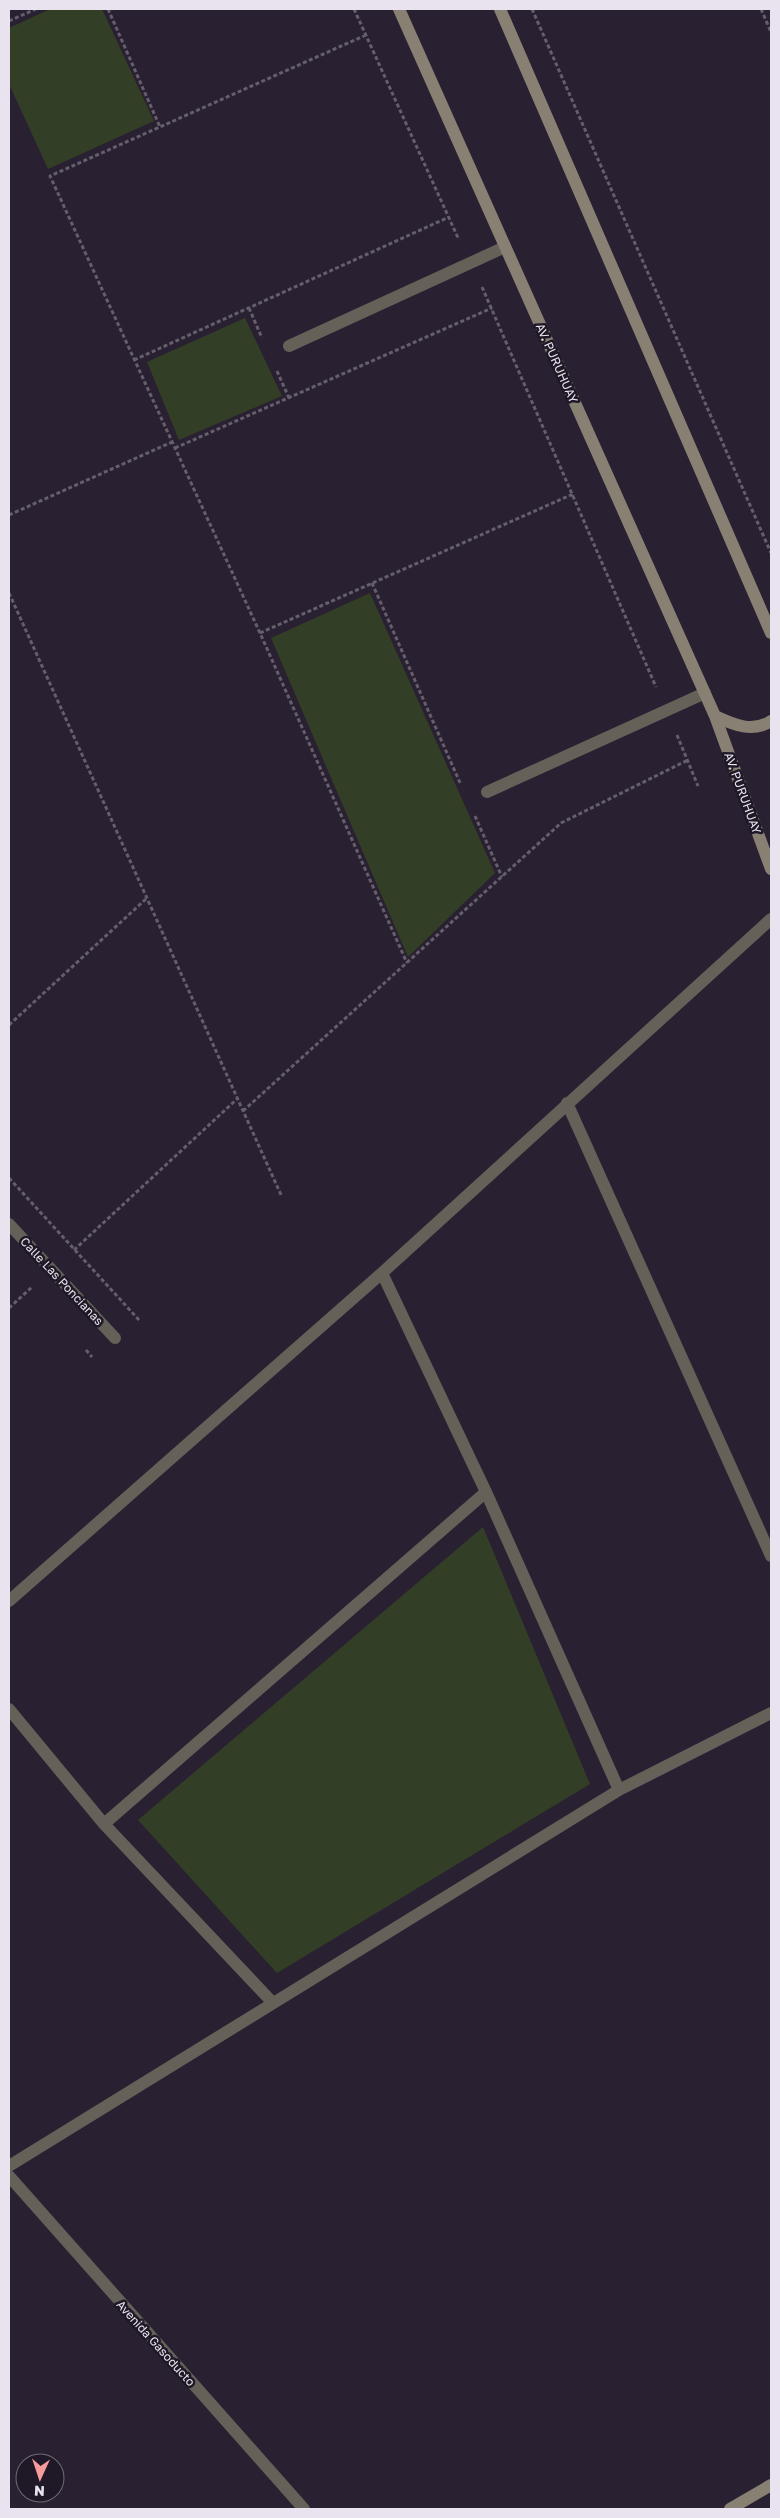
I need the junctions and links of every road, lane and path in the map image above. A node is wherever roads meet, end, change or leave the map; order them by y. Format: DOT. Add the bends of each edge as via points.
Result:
graph roads {
  1 [pos="36,9"];
  2 [pos="108,9"];
  3 [pos="354,9"];
  4 [pos="399,9"];
  5 [pos="500,9"];
  6 [pos="532,9"];
  7 [pos="761,9"];
  8 [pos="9,21"];
  9 [pos="771,32"];
  10 [pos="366,35"];
  11 [pos="160,127"];
  12 [pos="449,217"];
  13 [pos="461,245"];
  14 [pos="506,247"];
  15 [pos="480,282"];
  16 [pos="492,308"];
  17 [pos="289,346"];
  18 [pos="134,360"];
  19 [pos="172,442"];
  20 [pos="175,448"];
  21 [pos="573,494"];
  22 [pos="9,515"];
  23 [pos="771,553"];
  24 [pos="372,583"];
  25 [pos="9,593"];
  26 [pos="260,633"];
  27 [pos="771,633"];
  28 [pos="657,690"];
  29 [pos="704,693"];
  30 [pos="715,716"];
  31 [pos="771,721"];
  32 [pos="675,730"];
  33 [pos="688,760"];
  34 [pos="698,786"];
  35 [pos="463,788"];
  36 [pos="487,792"];
  37 [pos="475,814"];
  38 [pos="771,869"];
  39 [pos="502,877"];
  40 [pos="146,898"];
  41 [pos="771,919"];
  42 [pos="407,963"];
  43 [pos="9,1025"];
  44 [pos="237,1099"];
  45 [pos="567,1102"];
  46 [pos="243,1111"];
  47 [pos="9,1178"];
  48 [pos="282,1198"];
  49 [pos="9,1224"];
  50 [pos="74,1250"];
  51 [pos="382,1273"];
  52 [pos="33,1286"];
  53 [pos="9,1308"];
  54 [pos="139,1320"];
  55 [pos="115,1338"];
  56 [pos="486,1492"];
  57 [pos="771,1556"];
  58 [pos="9,1601"];
  59 [pos="9,1709"];
  60 [pos="771,1713"];
  61 [pos="619,1790"];
  62 [pos="104,1824"];
  63 [pos="272,2003"];
  64 [pos="9,2166"];
  65 [pos="9,2176"];
  66 [pos="771,2485"];
  67 [pos="304,2509"];
  68 [pos="730,2509"];
  1 -- 8 [label="path"];
  2 -- 11 [label="path"];
  3 -- 10 [label="path"];
  4 -- 14 [label="main road, AV. PURUHUAY"];
  5 -- 27 [label="main road"];
  6 -- 23 [label="path"];
  7 -- 9 [label="path"];
  10 -- 11 [label="path"];
  10 -- 12 [label="path"];
  11 -- 18 [label="path" via="50,176"];
  12 -- 13 [label="path"];
  12 -- 18 [label="path"];
  14 -- 17 [label="street"];
  14 -- 29 [label="main road, AV. PURUHUAY"];
  15 -- 16 [label="path"];
  16 -- 20 [label="path"];
  16 -- 21 [label="path"];
  18 -- 19 [label="path"];
  19 -- 20 [label="path"];
  19 -- 22 [label="path"];
  20 -- 26 [label="path"];
  21 -- 24 [label="path"];
  21 -- 28 [label="path"];
  24 -- 26 [label="path"];
  24 -- 35 [label="path"];
  25 -- 40 [label="path"];
  26 -- 42 [label="path"];
  29 -- 30 [label="main road, AV. PURUHUAY"];
  29 -- 36 [label="street"];
  30 -- 31 [label="main road" via="738,727 762,727"];
  30 -- 38 [label="main road, AV. PURUHUAY"];
  32 -- 33 [label="path"];
  33 -- 34 [label="path"];
  33 -- 39 [label="path" via="561,823"];
  37 -- 39 [label="path"];
  39 -- 42 [label="path"];
  40 -- 43 [label="path"];
  40 -- 44 [label="path"];
  41 -- 45 [label="street"];
  42 -- 46 [label="path"];
  44 -- 46 [label="path"];
  44 -- 50 [label="path"];
  45 -- 51 [label="street"];
  45 -- 57 [label="street"];
  46 -- 48 [label="path"];
  47 -- 50 [label="path"];
  49 -- 55 [label="street, Calle Las Poncianas"];
  50 -- 54 [label="path"];
  51 -- 56 [label="street"];
  51 -- 58 [label="street"];
  52 -- 53 [label="path"];
  56 -- 61 [label="street"];
  56 -- 62 [label="street"];
  59 -- 62 [label="street"];
  60 -- 61 [label="street"];
  61 -- 63 [label="street"];
  62 -- 63 [label="street"];
  63 -- 64 [label="street"];
  65 -- 67 [label="street, Avenida Gasoducto"];
  66 -- 68 [label="main road"];
}
